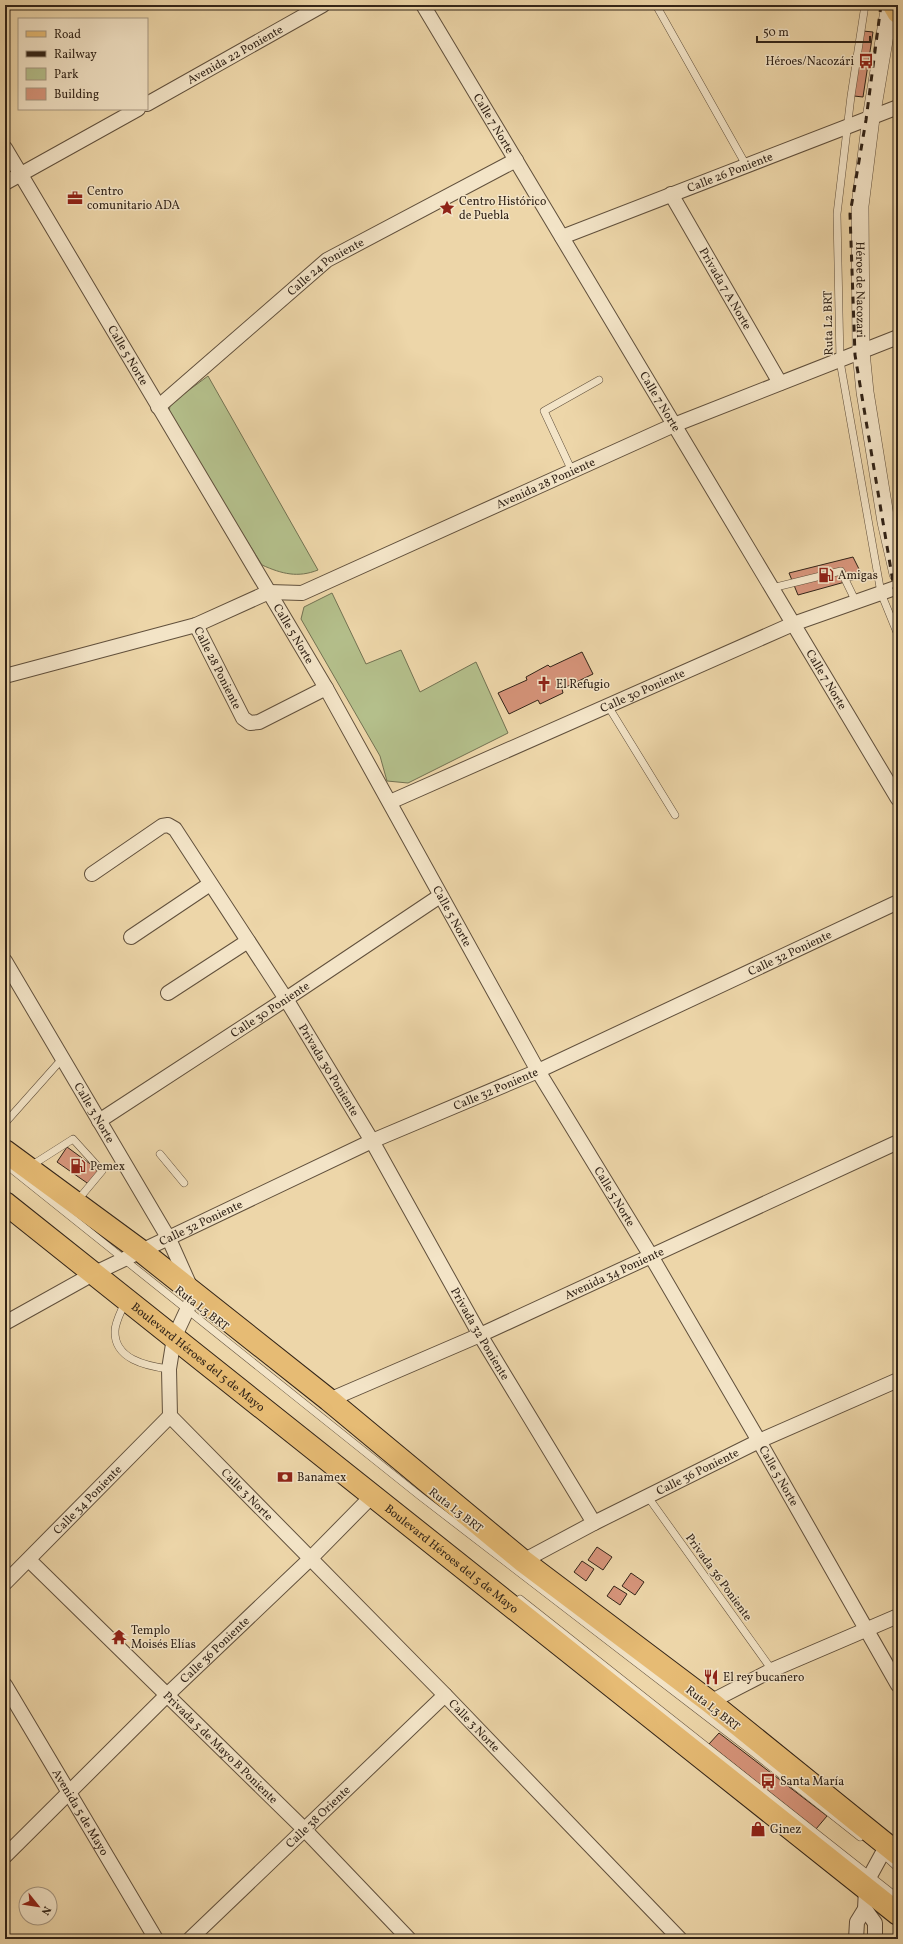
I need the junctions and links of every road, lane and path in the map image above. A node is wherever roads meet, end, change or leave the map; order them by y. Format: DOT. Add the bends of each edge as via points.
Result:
graph roads {
  1 [pos="323,5"];
  2 [pos="423,5"];
  3 [pos="656,5"];
  4 [pos="865,5"];
  5 [pos="890,5"];
  6 [pos="894,5"];
  7 [pos="898,12"];
  8 [pos="148,103"];
  9 [pos="898,107"];
  10 [pos="136,110"];
  11 [pos="871,118"];
  12 [pos="848,126"];
  13 [pos="5,148"];
  14 [pos="516,160"];
  15 [pos="746,165"];
  16 [pos="21,174"];
  17 [pos="5,183"];
  18 [pos="671,194"];
  19 [pos="562,236"];
  20 [pos="898,337"];
  21 [pos="861,352"];
  22 [pos="840,361"];
  23 [pos="599,380"];
  24 [pos="780,383"];
  25 [pos="158,408"];
  26 [pos="674,425"];
  27 [pos="572,470"];
  28 [pos="898,574"];
  29 [pos="898,587"];
  30 [pos="772,588"];
  31 [pos="269,592"];
  32 [pos="880,593"];
  33 [pos="856,602"];
  34 [pos="793,624"];
  35 [pos="196,626"];
  36 [pos="898,635"];
  37 [pos="5,676"];
  38 [pos="326,688"];
  39 [pos="608,706"];
  40 [pos="898,799"];
  41 [pos="390,802"];
  42 [pos="675,815"];
  43 [pos="92,874"];
  44 [pos="210,884"];
  45 [pos="440,896"];
  46 [pos="898,902"];
  47 [pos="131,938"];
  48 [pos="248,941"];
  49 [pos="5,961"];
  50 [pos="168,993"];
  51 [pos="286,1000"];
  52 [pos="62,1059"];
  53 [pos="538,1071"];
  54 [pos="99,1121"];
  55 [pos="5,1123"];
  56 [pos="372,1141"];
  57 [pos="898,1142"];
  58 [pos="5,1151"];
  59 [pos="160,1154"];
  60 [pos="5,1164"];
  61 [pos="28,1168"];
  62 [pos="184,1183"];
  63 [pos="5,1196"];
  64 [pos="5,1203"];
  65 [pos="75,1203"];
  66 [pos="168,1239"];
  67 [pos="133,1256"];
  68 [pos="651,1256"];
  69 [pos="96,1272"];
  70 [pos="126,1300"];
  71 [pos="191,1303"];
  72 [pos="5,1323"];
  73 [pos="480,1335"];
  74 [pos="175,1336"];
  75 [pos="169,1369"];
  76 [pos="898,1380"];
  77 [pos="329,1400"];
  78 [pos="170,1416"];
  79 [pos="760,1441"];
  80 [pos="368,1487"];
  81 [pos="648,1497"];
  82 [pos="594,1523"];
  83 [pos="310,1559"];
  84 [pos="29,1560"];
  85 [pos="523,1561"];
  86 [pos="5,1583"];
  87 [pos="513,1593"];
  88 [pos="898,1616"];
  89 [pos="866,1630"];
  90 [pos="772,1670"];
  91 [pos="898,1684"];
  92 [pos="5,1686"];
  93 [pos="167,1695"];
  94 [pos="445,1695"];
  95 [pos="710,1702"];
  96 [pos="70,1792"];
  97 [pos="304,1829"];
  98 [pos="885,1849"];
  99 [pos="5,1856"];
  100 [pos="898,1868"];
  101 [pos="867,1891"];
  102 [pos="898,1898"];
  103 [pos="898,1914"];
  104 [pos="673,1937"];
  105 [pos="156,1939"];
  106 [pos="190,1939"];
  107 [pos="409,1939"];
  108 [pos="856,1939"];
  109 [pos="875,1939"];
  1 -- 8 [label="street, Avenida 22 Poniente"];
  2 -- 14 [label="street, Calle 7 Norte"];
  3 -- 15 [label="lane"];
  4 -- 12 [label="lane, Ruta L2 BRT" via="850,96"];
  5 -- 11 [label="street, Héroe de Nacozari"];
  6 -- 7 [label="main road"];
  9 -- 11 [label="street, Calle 26 Poniente"];
  10 -- 16 [label="street"];
  11 -- 12 [label="street, Calle 26 Poniente"];
  11 -- 21 [label="street, Héroe de Nacozari" via="860,206"];
  12 -- 15 [label="street, Calle 26 Poniente"];
  12 -- 22 [label="lane, Ruta L2 BRT" via="837,214"];
  13 -- 16 [label="street, Calle 5 Norte"];
  14 -- 19 [label="street, Calle 7 Norte"];
  14 -- 25 [label="street, Calle 24 Poniente" via="327,260"];
  15 -- 18 [label="street, Calle 26 Poniente"];
  16 -- 17 [label="street"];
  16 -- 25 [label="street, Calle 5 Norte"];
  18 -- 19 [label="street, Calle 26 Poniente"];
  18 -- 24 [label="street, Privada 7 A Norte"];
  19 -- 26 [label="street, Calle 7 Norte"];
  20 -- 21 [label="street, Avenida 28 Poniente"];
  21 -- 22 [label="street, Avenida 28 Poniente"];
  21 -- 28 [label="street, Héroe de Nacozari" via="886,522"];
  22 -- 24 [label="street, Avenida 28 Poniente"];
  22 -- 32 [label="lane, Ruta L2 BRT"];
  23 -- 27 [label="lane" via="544,411"];
  24 -- 26 [label="street, Avenida 28 Poniente"];
  25 -- 31 [label="street, Calle 5 Norte"];
  26 -- 27 [label="street, Avenida 28 Poniente"];
  26 -- 30 [label="street, Calle 7 Norte"];
  27 -- 31 [label="street, Avenida 28 Poniente" via="302,593"];
  29 -- 32 [label="street, Calle 30 Poniente"];
  30 -- 33 [label="lane" via="841,571"];
  30 -- 34 [label="street, Calle 7 Norte"];
  31 -- 35 [label="street, Avenida 28 Poniente"];
  31 -- 38 [label="street, Calle 5 Norte"];
  32 -- 33 [label="street, Calle 30 Poniente"];
  32 -- 36 [label="lane, Ruta L2 BRT"];
  33 -- 34 [label="street, Calle 30 Poniente"];
  34 -- 39 [label="street, Calle 30 Poniente"];
  34 -- 40 [label="street, Calle 7 Norte"];
  35 -- 37 [label="street, Calle 28 Poniente"];
  35 -- 38 [label="street, Calle 28 Poniente" via="243,718 250,723 259,722"];
  38 -- 41 [label="street, Calle 5 Norte"];
  39 -- 41 [label="street, Calle 30 Poniente"];
  39 -- 42 [label="lane"];
  41 -- 45 [label="street, Calle 5 Norte"];
  43 -- 44 [label="street, Privada 30 Poniente" via="162,826 168,825 175,829"];
  44 -- 47 [label="street"];
  44 -- 48 [label="street, Privada 30 Poniente"];
  45 -- 51 [label="street, Calle 30 Poniente"];
  45 -- 53 [label="street, Calle 5 Norte"];
  46 -- 53 [label="street, Calle 32 Poniente"];
  48 -- 50 [label="street"];
  48 -- 51 [label="street, Privada 30 Poniente"];
  49 -- 52 [label="street, Calle 3 Norte"];
  51 -- 54 [label="street, Calle 30 Poniente"];
  51 -- 56 [label="street, Privada 30 Poniente"];
  52 -- 54 [label="street, Calle 3 Norte"];
  52 -- 55 [label="lane"];
  53 -- 56 [label="street, Calle 32 Poniente"];
  53 -- 68 [label="street, Calle 5 Norte"];
  54 -- 66 [label="street, Calle 3 Norte"];
  56 -- 66 [label="street, Calle 32 Poniente"];
  56 -- 73 [label="street, Privada 32 Poniente"];
  57 -- 68 [label="street, Avenida 34 Poniente"];
  58 -- 61 [label="main road"];
  59 -- 62 [label="lane"];
  60 -- 67 [label="lane"];
  61 -- 65 [label="main road"];
  61 -- 65 [label="lane" via="73,1140 102,1171"];
  63 -- 69 [label="lane"];
  64 -- 69 [label="main road, Boulevard Héroes del 5 de Mayo"];
  65 -- 67 [label="main road"];
  66 -- 67 [label="street, Calle 32 Poniente"];
  66 -- 71 [label="street, Calle 3 Norte"];
  67 -- 69 [label="street, Calle 32 Poniente"];
  67 -- 71 [label="main road"];
  68 -- 73 [label="street, Avenida 34 Poniente"];
  68 -- 79 [label="street, Calle 5 Norte"];
  69 -- 70 [label="main road, Boulevard Héroes del 5 de Mayo"];
  69 -- 72 [label="street, Calle 32 Poniente"];
  69 -- 74 [label="lane"];
  70 -- 74 [label="main road, Boulevard Héroes del 5 de Mayo"];
  70 -- 75 [label="lane" via="115,1329 116,1345 137,1362"];
  71 -- 74 [label="street"];
  71 -- 77 [label="main road"];
  71 -- 98 [label="lane, Ruta L3 BRT" via="256,1364 420,1496 750,1750"];
  73 -- 77 [label="street, Avenida 34 Poniente"];
  73 -- 82 [label="street, Privada 32 Poniente"];
  74 -- 75 [label="street"];
  74 -- 80 [label="main road, Boulevard Héroes del 5 de Mayo"];
  75 -- 78 [label="street"];
  76 -- 79 [label="street, Calle 36 Poniente"];
  77 -- 85 [label="main road"];
  78 -- 83 [label="street, Calle 3 Norte"];
  78 -- 84 [label="street, Calle 34 Poniente"];
  79 -- 81 [label="street, Calle 36 Poniente"];
  79 -- 89 [label="street, Calle 5 Norte"];
  80 -- 83 [label="street, Calle 36 Poniente"];
  80 -- 101 [label="main road, Boulevard Héroes del 5 de Mayo"];
  81 -- 82 [label="street, Calle 36 Poniente"];
  81 -- 90 [label="lane, Privada 36 Poniente"];
  82 -- 85 [label="street, Calle 36 Poniente"];
  83 -- 93 [label="street, Calle 36 Poniente"];
  83 -- 94 [label="street, Calle 3 Norte"];
  84 -- 86 [label="street, Calle 34 Poniente"];
  84 -- 93 [label="street, Privada 5 de Mayo B Poniente"];
  85 -- 95 [label="main road"];
  87 -- 101 [label="lane"];
  88 -- 89 [label="street"];
  89 -- 90 [label="street"];
  89 -- 91 [label="street, Calle 5 Norte"];
  90 -- 95 [label="street"];
  92 -- 96 [label="street, Avenida 5 de Mayo"];
  93 -- 96 [label="street, Calle 36 Poniente"];
  93 -- 97 [label="street, Privada 5 de Mayo B Poniente"];
  94 -- 97 [label="street, Calle 38 Oriente"];
  94 -- 104 [label="street, Calle 3 Norte"];
  95 -- 98 [label="main road"];
  96 -- 99 [label="street, Calle 36 Poniente"];
  96 -- 105 [label="street, Avenida 5 de Mayo"];
  97 -- 106 [label="street, Calle 38 Oriente"];
  97 -- 107 [label="street, Privada 5 de Mayo B Poniente"];
  98 -- 100 [label="lane, Ruta L3 BRT"];
  98 -- 101 [label="street"];
  101 -- 102 [label="lane"];
  101 -- 103 [label="main road, Boulevard Héroes del 5 de Mayo"];
  101 -- 108 [label="street" via="857,1922"];
  101 -- 109 [label="street" via="875,1923"];
}
